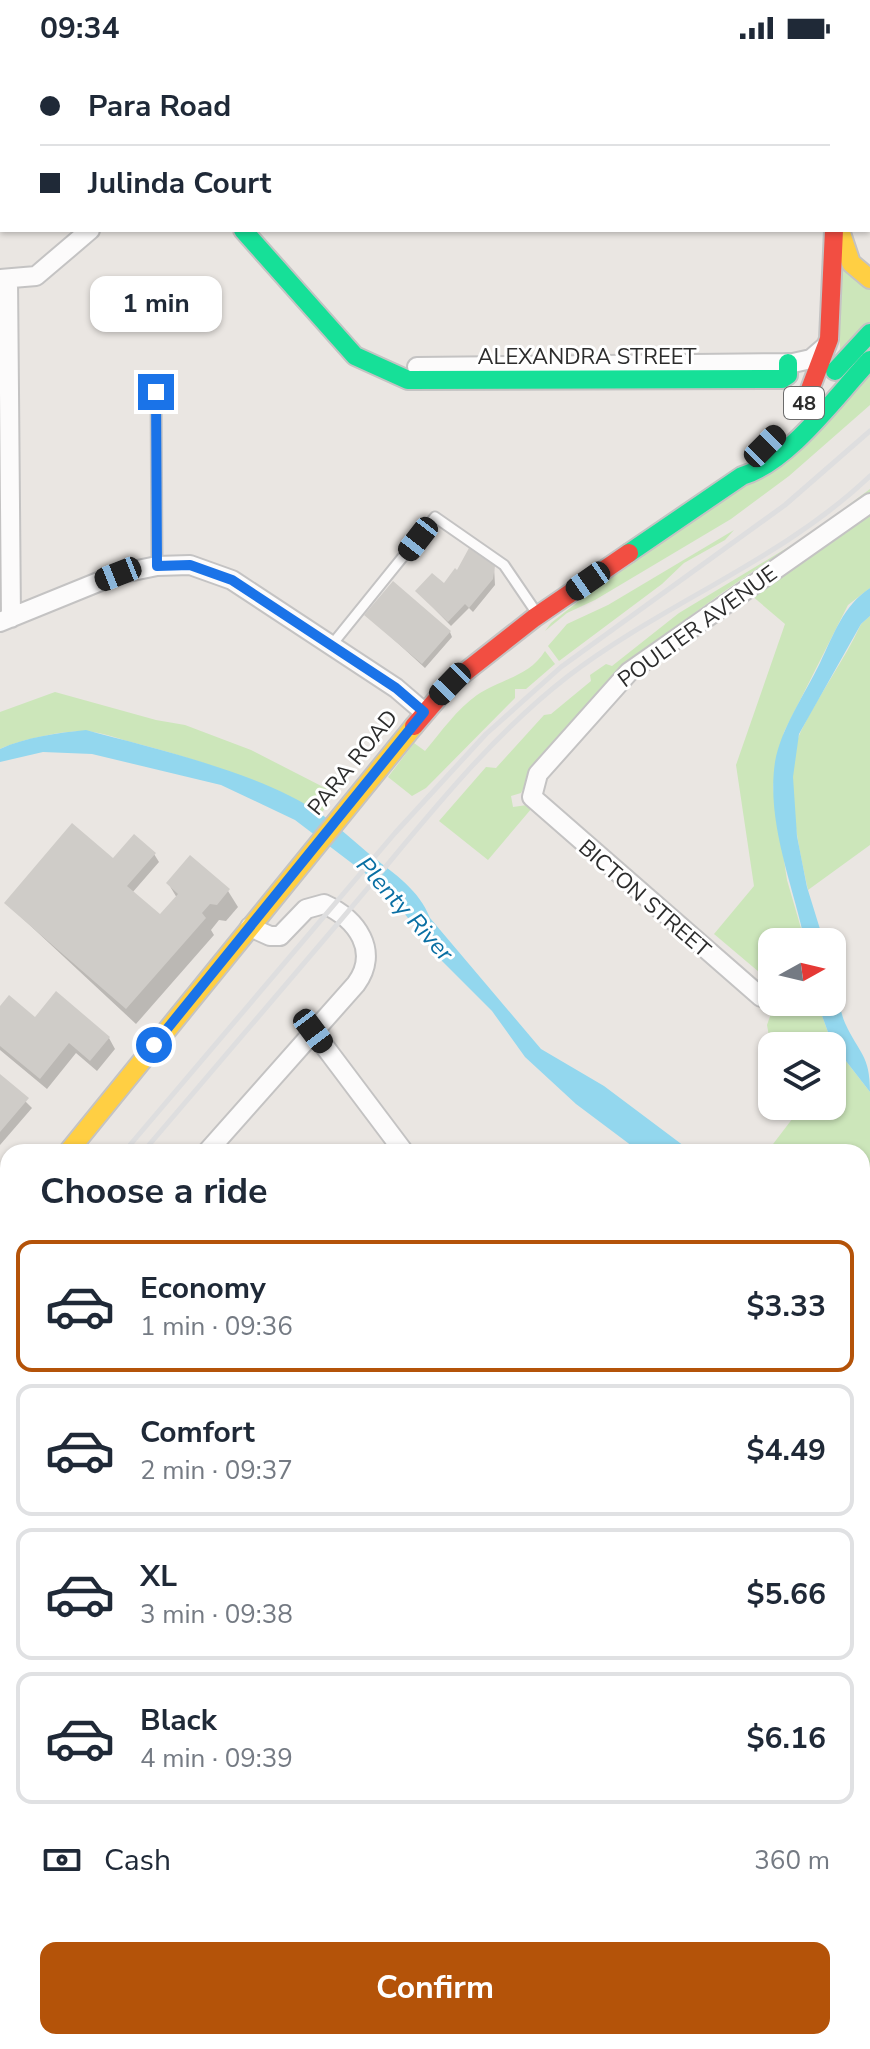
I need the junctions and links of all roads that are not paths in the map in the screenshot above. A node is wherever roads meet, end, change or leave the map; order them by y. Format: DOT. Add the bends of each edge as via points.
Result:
graph roads {
  1 [pos="88,232"];
  2 [pos="245,232"];
  3 [pos="837,232"];
  4 [pos="838,232"];
  5 [pos="4,279"];
  6 [pos="870,279"];
  7 [pos="870,333"];
  8 [pos="828,345"];
  9 [pos="870,360"];
  10 [pos="788,363"];
  11 [pos="156,392"];
  12 [pos="797,411"];
  13 [pos="742,476"];
  14 [pos="870,503"];
  15 [pos="5,533"];
  16 [pos="157,566"];
  17 [pos="537,615"];
  18 [pos="5,620"];
  19 [pos="330,647"];
  20 [pos="424,712"];
  21 [pos="523,799"];
  22 [pos="250,927"];
  23 [pos="758,995"];
  24 [pos="313,1031"];
  25 [pos="74,1144"];
  26 [pos="214,1144"];
  27 [pos="398,1144"];
  1 -- 5 [label="street" via="36,276"];
  2 -- 10 [label="main road, ALEXANDRA STREET" via="346,347 374,367 415,380 762,380 786,378"];
  3 -- 8 [label="main road"];
  4 -- 6 [label="main road" via="851,263"];
  5 -- 15 [label="street"];
  7 -- 12 [label="main road, PARA ROAD / 48"];
  8 -- 10 [label="street, ALEXANDRA STREET" via="808,360"];
  8 -- 12 [label="main road"];
  9 -- 13 [label="main road, PARA ROAD / 48" via="780,455"];
  11 -- 16 [label="lane"];
  12 -- 13 [label="main road, PARA ROAD / 48"];
  13 -- 17 [label="main road, PARA ROAD / 48"];
  14 -- 21 [label="street, POULTER AVENUE" via="629,672 538,774"];
  15 -- 18 [label="street"];
  16 -- 18 [label="street" via="118,574"];
  16 -- 19 [label="street" via="210,569"];
  17 -- 19 [label="lane" via="504,565 435,517"];
  17 -- 20 [label="main road, PARA ROAD / 48" via="467,669"];
  19 -- 20 [label="street"];
  20 -- 22 [label="main road, PARA ROAD / 48"];
  21 -- 23 [label="street, BICTON STREET"];
  22 -- 24 [label="street" via="280,936 306,909 324,904 351,923 366,942 361,978"];
  22 -- 25 [label="main road, PARA ROAD / 48"];
  24 -- 26 [label="street"];
  24 -- 27 [label="street"];
}
